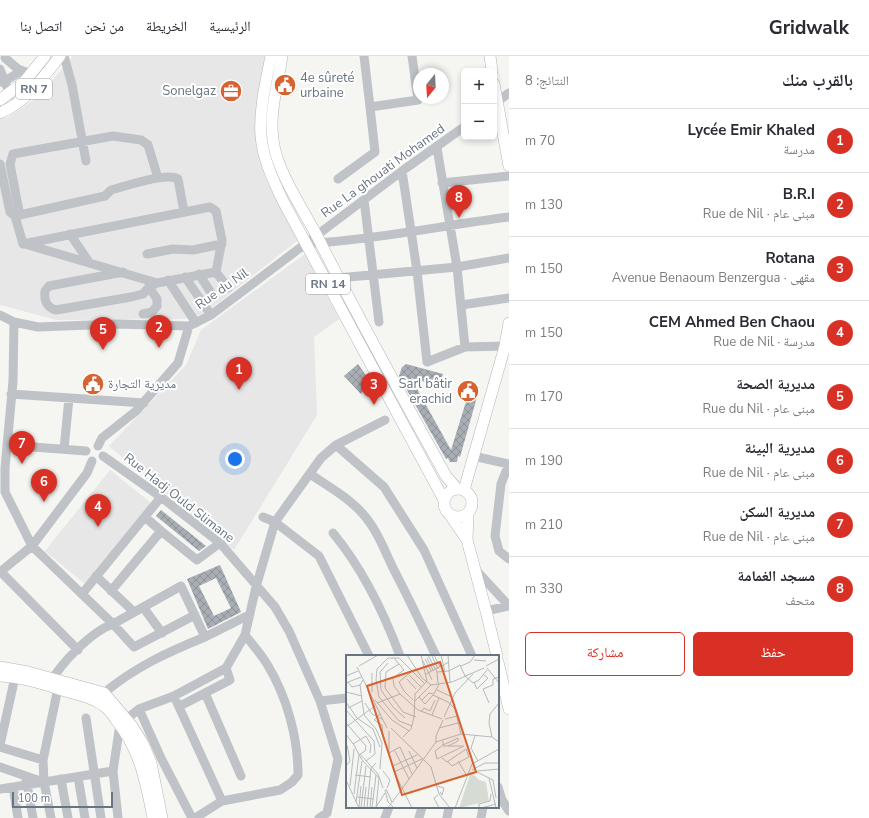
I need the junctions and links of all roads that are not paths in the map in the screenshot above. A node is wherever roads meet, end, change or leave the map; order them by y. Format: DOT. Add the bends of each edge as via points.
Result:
graph roads {
  1 [pos="44,56"];
  2 [pos="60,56"];
  3 [pos="64,56"];
  4 [pos="271,56"];
  5 [pos="282,56"];
  6 [pos="364,56"];
  7 [pos="412,56"];
  8 [pos="490,56"];
  9 [pos="3,59"];
  10 [pos="492,68"];
  11 [pos="0,69"];
  12 [pos="26,72"];
  13 [pos="3,82"];
  14 [pos="509,94"];
  15 [pos="5,97"];
  16 [pos="497,102"];
  17 [pos="495,104"];
  18 [pos="370,107"];
  19 [pos="0,113"];
  20 [pos="461,129"];
  21 [pos="83,142"];
  22 [pos="437,148"];
  23 [pos="86,160"];
  24 [pos="0,164"];
  25 [pos="509,166"];
  26 [pos="402,171"];
  27 [pos="509,176"];
  28 [pos="158,178"];
  29 [pos="338,179"];
  30 [pos="442,183"];
  31 [pos="364,200"];
  32 [pos="184,212"];
  33 [pos="15,216"];
  34 [pos="509,217"];
  35 [pos="450,224"];
  36 [pos="412,232"];
  37 [pos="70,234"];
  38 [pos="370,236"];
  39 [pos="318,239"];
  40 [pos="23,244"];
  41 [pos="222,244"];
  42 [pos="306,244"];
  43 [pos="147,254"];
  44 [pos="509,258"];
  45 [pos="89,262"];
  46 [pos="457,267"];
  47 [pos="417,271"];
  48 [pos="123,272"];
  49 [pos="216,272"];
  50 [pos="199,274"];
  51 [pos="374,275"];
  52 [pos="185,277"];
  53 [pos="338,278"];
  54 [pos="168,280"];
  55 [pos="153,285"];
  56 [pos="228,288"];
  57 [pos="213,296"];
  58 [pos="509,298"];
  59 [pos="461,305"];
  60 [pos="143,314"];
  61 [pos="0,315"];
  62 [pos="212,315"];
  63 [pos="14,322"];
  64 [pos="379,322"];
  65 [pos="509,323"];
  66 [pos="192,324"];
  67 [pos="505,346"];
  68 [pos="465,347"];
  69 [pos="11,394"];
  70 [pos="69,398"];
  71 [pos="144,403"];
  72 [pos="394,405"];
  73 [pos="385,420"];
  74 [pos="404,422"];
  75 [pos="7,445"];
  76 [pos="336,445"];
  77 [pos="98,446"];
  78 [pos="64,449"];
  79 [pos="86,451"];
  80 [pos="103,456"];
  81 [pos="473,456"];
  82 [pos="92,461"];
  83 [pos="509,464"];
  84 [pos="310,474"];
  85 [pos="460,489"];
  86 [pos="161,497"];
  87 [pos="444,500"];
  88 [pos="468,513"];
  89 [pos="450,514"];
  90 [pos="145,517"];
  91 [pos="263,517"];
  92 [pos="275,522"];
  93 [pos="161,531"];
  94 [pos="333,533"];
  95 [pos="466,540"];
  96 [pos="220,544"];
  97 [pos="32,546"];
  98 [pos="509,559"];
  99 [pos="475,569"];
  100 [pos="0,572"];
  101 [pos="96,576"];
  102 [pos="256,587"];
  103 [pos="111,591"];
  104 [pos="82,594"];
  105 [pos="509,606"];
  106 [pos="143,607"];
  107 [pos="486,611"];
  108 [pos="134,612"];
  109 [pos="195,615"];
  110 [pos="249,615"];
  111 [pos="113,624"];
  112 [pos="162,633"];
  113 [pos="246,635"];
  114 [pos="205,637"];
  115 [pos="78,650"];
  116 [pos="368,655"];
  117 [pos="400,655"];
  118 [pos="436,655"];
  119 [pos="472,655"];
  120 [pos="497,655"];
  121 [pos="0,667"];
  122 [pos="226,668"];
  123 [pos="502,668"];
  124 [pos="0,676"];
  125 [pos="15,677"];
  126 [pos="53,684"];
  127 [pos="104,692"];
  128 [pos="205,693"];
  129 [pos="174,696"];
  130 [pos="346,698"];
  131 [pos="320,701"];
  132 [pos="180,706"];
  133 [pos="139,709"];
  134 [pos="509,709"];
  135 [pos="86,718"];
  136 [pos="123,721"];
  137 [pos="0,746"];
  138 [pos="43,760"];
  139 [pos="0,767"];
  140 [pos="114,771"];
  141 [pos="94,774"];
  142 [pos="240,776"];
  143 [pos="78,777"];
  144 [pos="61,779"];
  145 [pos="27,780"];
  146 [pos="44,782"];
  147 [pos="13,787"];
  148 [pos="0,789"];
  149 [pos="499,790"];
  150 [pos="222,801"];
  151 [pos="389,808"];
  152 [pos="422,808"];
  153 [pos="449,808"];
  154 [pos="483,808"];
  155 [pos="509,811"];
  156 [pos="18,818"];
  157 [pos="33,818"];
  158 [pos="51,818"];
  159 [pos="68,818"];
  160 [pos="85,818"];
  161 [pos="101,818"];
  162 [pos="118,818"];
  163 [pos="153,818"];
  164 [pos="162,818"];
  165 [pos="193,818"];
  166 [pos="319,818"];
  167 [pos="385,818"];
  168 [pos="419,818"];
  169 [pos="447,818"];
  170 [pos="481,818"];
  1 -- 12 [label="main road, RN 7"];
  2 -- 19 [label="main road, RN 7" via="34,88 9,109"];
  3 -- 21 [label="street"];
  4 -- 42 [label="main road, RN 14" via="261,123 264,152 276,187"];
  5 -- 39 [label="main road, RN 14" via="272,117 273,141 280,163"];
  6 -- 18 [label="street"];
  7 -- 18 [label="street" via="418,100"];
  8 -- 10 [label="main road"];
  9 -- 12 [label="street"];
  11 -- 13 [label="street"];
  12 -- 13 [label="street"];
  12 -- 15 [label="main road, RN 7"];
  13 -- 15 [label="street"];
  14 -- 16 [label="street"];
  17 -- 25 [label="main road"];
  18 -- 29 [label="street" via="376,152"];
  20 -- 22 [label="street, Rue La ghouati Mohamed"];
  21 -- 23 [label="street"];
  21 -- 28 [label="street" via="113,136 141,140 148,145"];
  21 -- 33 [label="street" via="13,154 10,164 19,211"];
  22 -- 26 [label="street, Rue La ghouati Mohamed"];
  22 -- 30 [label="street"];
  24 -- 33 [label="street" via="10,212"];
  26 -- 31 [label="street, Rue La ghouati Mohamed"];
  26 -- 36 [label="street"];
  27 -- 30 [label="street"];
  28 -- 32 [label="street" via="178,179"];
  28 -- 33 [label="street" via="111,190 105,196"];
  30 -- 35 [label="street"];
  31 -- 38 [label="street"];
  31 -- 39 [label="street, Rue La ghouati Mohamed"];
  32 -- 37 [label="street"];
  32 -- 41 [label="street" via="210,207 216,211"];
  33 -- 40 [label="street"];
  34 -- 35 [label="street"];
  35 -- 36 [label="street"];
  35 -- 46 [label="street"];
  36 -- 38 [label="street"];
  36 -- 47 [label="street"];
  37 -- 40 [label="street"];
  37 -- 45 [label="street"];
  38 -- 39 [label="street"];
  38 -- 51 [label="street"];
  39 -- 42 [label="street"];
  39 -- 53 [label="main road, RN 14"];
  40 -- 45 [label="street"];
  41 -- 43 [label="street" via="193,250 173,249"];
  41 -- 49 [label="street"];
  42 -- 62 [label="street, Rue du Nil"];
  42 -- 72 [label="main road, RN 14"];
  44 -- 46 [label="street"];
  45 -- 48 [label="street"];
  46 -- 47 [label="street"];
  46 -- 59 [label="street"];
  47 -- 51 [label="street"];
  47 -- 68 [label="street" via="427,362"];
  48 -- 55 [label="street"];
  48 -- 55 [label="street" via="49,286 45,291 46,303 51,309 56,310 143,294"];
  49 -- 50 [label="street"];
  49 -- 56 [label="street"];
  50 -- 52 [label="street"];
  50 -- 57 [label="street"];
  51 -- 53 [label="street"];
  51 -- 64 [label="street"];
  52 -- 54 [label="street"];
  52 -- 62 [label="street"];
  53 -- 85 [label="main road, RN 14" via="446,476"];
  54 -- 55 [label="street"];
  54 -- 66 [label="street"];
  55 -- 60 [label="street" via="157,306 152,312"];
  58 -- 59 [label="street"];
  59 -- 68 [label="street"];
  61 -- 63 [label="street, Rue du Nil"];
  62 -- 66 [label="street, Rue du Nil"];
  63 -- 66 [label="street, Rue du Nil" via="38,327"];
  63 -- 69 [label="street"];
  65 -- 67 [label="main road"];
  66 -- 71 [label="street" via="178,363"];
  67 -- 68 [label="street"];
  67 -- 81 [label="main road"];
  69 -- 70 [label="street"];
  69 -- 75 [label="street"];
  70 -- 71 [label="street"];
  70 -- 78 [label="street"];
  71 -- 77 [label="street" via="102,438"];
  72 -- 73 [label="street"];
  72 -- 74 [label="main road, RN 14"];
  73 -- 74 [label="street"];
  73 -- 76 [label="street"];
  74 -- 87 [label="main road, RN 14"];
  75 -- 78 [label="street"];
  75 -- 97 [label="street" via="5,492"];
  76 -- 84 [label="street" via="321,458"];
  76 -- 119 [label="street" via="384,487 424,550"];
  77 -- 79 [label="street" via="92,445"];
  77 -- 80 [label="street" via="103,451"];
  78 -- 79 [label="street"];
  79 -- 82 [label="street" via="87,457"];
  80 -- 82 [label="street"];
  80 -- 86 [label="street, Rue Hadj Ould Slimane"];
  81 -- 83 [label="street"];
  81 -- 85 [label="main road"];
  82 -- 97 [label="street" via="87,473"];
  83 -- 98 [label="street" via="501,484 495,536 499,551"];
  84 -- 92 [label="street"];
  84 -- 118 [label="street" via="352,504 376,532"];
  85 -- 87 [label="main road" via="447,493"];
  85 -- 88 [label="main road" via="471,498"];
  86 -- 90 [label="street"];
  86 -- 96 [label="street, Rue Hadj Ould Slimane"];
  87 -- 89 [label="main road" via="445,508"];
  88 -- 89 [label="main road" via="460,517"];
  88 -- 95 [label="main road"];
  89 -- 95 [label="main road"];
  90 -- 93 [label="street"];
  90 -- 101 [label="street"];
  91 -- 92 [label="street"];
  92 -- 102 [label="street"];
  92 -- 116 [label="street" via="319,556"];
  93 -- 96 [label="street" via="197,560"];
  93 -- 103 [label="street"];
  94 -- 117 [label="street" via="349,552 390,630"];
  95 -- 99 [label="main road"];
  96 -- 102 [label="street, Rue Hadj Ould Slimane"];
  97 -- 100 [label="street"];
  97 -- 104 [label="street"];
  99 -- 105 [label="street"];
  99 -- 107 [label="main road"];
  100 -- 115 [label="street"];
  101 -- 103 [label="street"];
  101 -- 104 [label="street"];
  102 -- 110 [label="street"];
  102 -- 131 [label="street, Rue Hadj Ould Slimane" via="275,607 289,631"];
  103 -- 108 [label="street"];
  104 -- 111 [label="street"];
  105 -- 107 [label="street"];
  106 -- 108 [label="street"];
  106 -- 109 [label="street" via="181,586"];
  106 -- 112 [label="street"];
  107 -- 120 [label="main road"];
  108 -- 111 [label="street"];
  109 -- 112 [label="street"];
  109 -- 114 [label="street"];
  110 -- 113 [label="street"];
  110 -- 114 [label="street"];
  111 -- 112 [label="street" via="134,647"];
  111 -- 115 [label="street" via="103,627"];
  113 -- 122 [label="street"];
  113 -- 150 [label="street" via="267,664 288,708 298,757 298,775 280,790"];
  114 -- 127 [label="street" via="160,656 128,674"];
  115 -- 126 [label="street"];
  121 -- 126 [label="main road"];
  122 -- 128 [label="street" via="230,680"];
  122 -- 129 [label="street"];
  123 -- 134 [label="main road"];
  124 -- 125 [label="main road"];
  125 -- 126 [label="main road"];
  125 -- 137 [label="street"];
  126 -- 127 [label="main road"];
  126 -- 136 [label="main road" via="94,700"];
  126 -- 138 [label="street"];
  127 -- 136 [label="main road"];
  128 -- 132 [label="street"];
  128 -- 142 [label="street"];
  129 -- 132 [label="street"];
  129 -- 133 [label="street"];
  130 -- 131 [label="street"];
  131 -- 166 [label="street, Rue Hadj Ould Slimane" via="338,760 327,813"];
  132 -- 150 [label="street"];
  133 -- 136 [label="street"];
  133 -- 165 [label="street" via="160,758"];
  135 -- 141 [label="street"];
  136 -- 140 [label="street"];
  136 -- 163 [label="main road" via="141,763"];
  136 -- 164 [label="main road" via="138,734 147,753"];
  137 -- 138 [label="street"];
  138 -- 146 [label="street"];
  139 -- 145 [label="street"];
  140 -- 141 [label="street"];
  140 -- 162 [label="street"];
  141 -- 143 [label="street"];
  141 -- 161 [label="street"];
  143 -- 144 [label="street"];
  143 -- 160 [label="street"];
  144 -- 146 [label="street"];
  144 -- 159 [label="street"];
  145 -- 146 [label="street"];
  145 -- 147 [label="street"];
  145 -- 157 [label="street"];
  146 -- 158 [label="street"];
  147 -- 148 [label="street"];
  147 -- 156 [label="street"];
  149 -- 155 [label="street"];
  150 -- 165 [label="street"];
  151 -- 167 [label="street"];
  152 -- 168 [label="street"];
  153 -- 169 [label="street"];
  154 -- 170 [label="street"];
}
